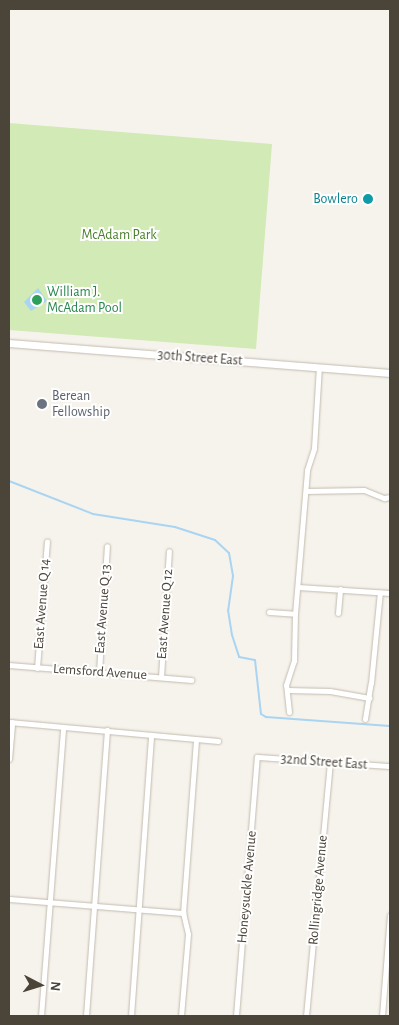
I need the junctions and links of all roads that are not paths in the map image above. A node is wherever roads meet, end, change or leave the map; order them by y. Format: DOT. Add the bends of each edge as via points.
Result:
graph roads {
  1 [pos="9,343"];
  2 [pos="319,367"];
  3 [pos="390,373"];
  4 [pos="306,491"];
  5 [pos="390,498"];
  6 [pos="47,541"];
  7 [pos="107,546"];
  8 [pos="169,551"];
  9 [pos="298,587"];
  10 [pos="340,589"];
  11 [pos="380,592"];
  12 [pos="390,593"];
  13 [pos="269,612"];
  14 [pos="338,613"];
  15 [pos="295,614"];
  16 [pos="9,665"];
  17 [pos="37,668"];
  18 [pos="99,672"];
  19 [pos="161,677"];
  20 [pos="191,680"];
  21 [pos="287,690"];
  22 [pos="369,698"];
  23 [pos="289,712"];
  24 [pos="365,719"];
  25 [pos="10,722"];
  26 [pos="63,728"];
  27 [pos="107,730"];
  28 [pos="151,735"];
  29 [pos="196,739"];
  30 [pos="218,741"];
  31 [pos="258,757"];
  32 [pos="9,759"];
  33 [pos="330,763"];
  34 [pos="390,766"];
  35 [pos="9,899"];
  36 [pos="50,903"];
  37 [pos="94,906"];
  38 [pos="139,910"];
  39 [pos="183,913"];
  40 [pos="390,915"];
  41 [pos="41,1016"];
  42 [pos="86,1016"];
  43 [pos="131,1016"];
  44 [pos="181,1016"];
  45 [pos="236,1016"];
  46 [pos="306,1016"];
  47 [pos="382,1016"];
  1 -- 2 [label="street, 30th Street East"];
  2 -- 3 [label="street, 30th Street East"];
  2 -- 4 [label="street" via="314,448 307,470"];
  4 -- 5 [label="street" via="364,490"];
  4 -- 9 [label="street"];
  6 -- 17 [label="street, East Avenue Q 14"];
  7 -- 18 [label="street, East Avenue Q 13"];
  8 -- 19 [label="street, East Avenue Q 12"];
  9 -- 10 [label="street"];
  9 -- 15 [label="street"];
  10 -- 11 [label="street"];
  10 -- 14 [label="street"];
  11 -- 12 [label="street"];
  11 -- 22 [label="street"];
  13 -- 15 [label="street"];
  15 -- 21 [label="street" via="294,661"];
  16 -- 17 [label="street, Lemsford Avenue"];
  17 -- 18 [label="street, Lemsford Avenue"];
  18 -- 19 [label="street, Lemsford Avenue"];
  19 -- 20 [label="street, Lemsford Avenue"];
  21 -- 22 [label="street" via="330,691"];
  21 -- 23 [label="street"];
  22 -- 24 [label="street"];
  25 -- 26 [label="street"];
  25 -- 32 [label="street"];
  26 -- 27 [label="street"];
  26 -- 36 [label="street"];
  27 -- 28 [label="street"];
  27 -- 37 [label="street"];
  28 -- 29 [label="street"];
  28 -- 38 [label="street"];
  29 -- 30 [label="street"];
  29 -- 39 [label="street"];
  31 -- 33 [label="street, 32nd Street East"];
  31 -- 45 [label="street, Honeysuckle Avenue"];
  33 -- 34 [label="street, 32nd Street East"];
  33 -- 46 [label="street, Rollingridge Avenue"];
  35 -- 36 [label="street"];
  36 -- 37 [label="street"];
  36 -- 41 [label="street"];
  37 -- 38 [label="street"];
  37 -- 42 [label="street"];
  38 -- 39 [label="street"];
  38 -- 43 [label="street"];
  39 -- 44 [label="street" via="188,934"];
  40 -- 47 [label="street"];
}
